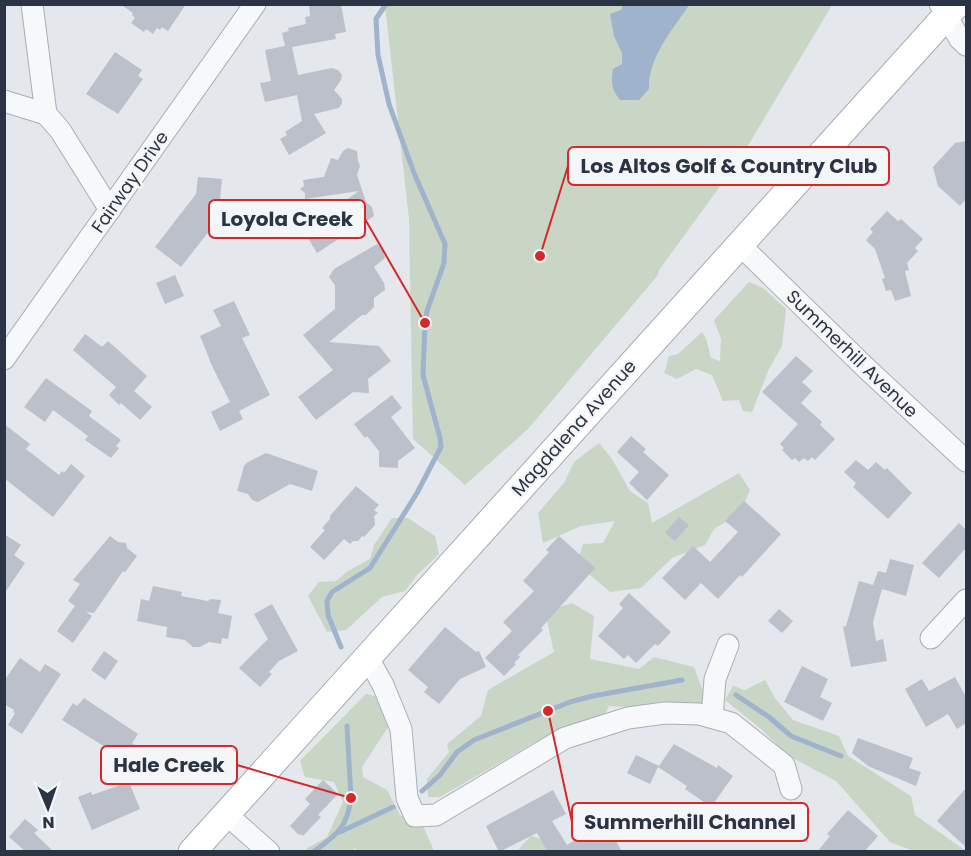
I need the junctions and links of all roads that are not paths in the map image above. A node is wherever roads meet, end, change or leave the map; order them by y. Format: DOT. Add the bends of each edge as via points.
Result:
graph roads {
  1 [pos="32,4"];
  2 [pos="255,4"];
  3 [pos="948,8"];
  4 [pos="966,45"];
  5 [pos="4,101"];
  6 [pos="46,114"];
  7 [pos="110,210"];
  8 [pos="740,245"];
  9 [pos="4,359"];
  10 [pos="966,461"];
  11 [pos="966,600"];
  12 [pos="931,638"];
  13 [pos="728,645"];
  14 [pos="368,658"];
  15 [pos="712,717"];
  16 [pos="791,789"];
  17 [pos="226,814"];
  18 [pos="192,852"];
  19 [pos="269,852"];
  1 -- 6 [label="street"];
  2 -- 7 [label="street, Fairway Drive"];
  3 -- 4 [label="street" via="959,38"];
  3 -- 8 [label="main road, Magdalena Avenue"];
  5 -- 6 [label="street"];
  6 -- 7 [label="street"];
  7 -- 9 [label="street, Fairway Drive"];
  8 -- 10 [label="street, Summerhill Avenue"];
  8 -- 14 [label="main road, Magdalena Avenue"];
  11 -- 12 [label="street"];
  13 -- 15 [label="street" via="715,679"];
  14 -- 15 [label="street" via="401,729 407,798 414,816 436,815 564,738 628,718 665,713"];
  14 -- 17 [label="main road, Magdalena Avenue"];
  15 -- 16 [label="street" via="731,723 784,765"];
  17 -- 18 [label="main road, Magdalena Avenue"];
  17 -- 19 [label="street"];
}
